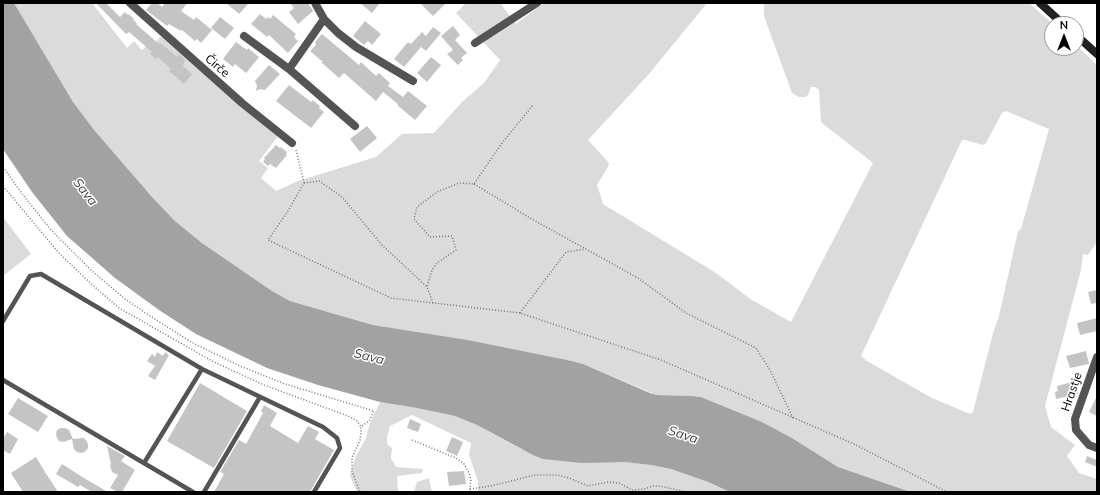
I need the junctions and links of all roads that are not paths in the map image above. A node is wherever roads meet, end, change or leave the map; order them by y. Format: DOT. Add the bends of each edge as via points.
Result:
graph roads {
  1 [pos="130,3"];
  2 [pos="315,3"];
  3 [pos="537,3"];
  4 [pos="1040,3"];
  5 [pos="1054,16"];
  6 [pos="324,19"];
  7 [pos="244,36"];
  8 [pos="1084,42"];
  9 [pos="475,43"];
  10 [pos="1097,54"];
  11 [pos="289,69"];
  12 [pos="412,81"];
  13 [pos="355,126"];
  14 [pos="292,143"];
  15 [pos="3,321"];
  16 [pos="1097,357"];
  17 [pos="202,368"];
  18 [pos="3,380"];
  19 [pos="260,397"];
  20 [pos="1097,448"];
  21 [pos="144,463"];
  22 [pos="193,492"];
  23 [pos="204,492"];
  24 [pos="314,492"];
  1 -- 14 [label="street, Čirče" via="242,103"];
  2 -- 6 [label="street"];
  3 -- 9 [label="street"];
  4 -- 5 [label="street"];
  6 -- 11 [label="street"];
  6 -- 12 [label="street" via="356,47"];
  7 -- 11 [label="street"];
  8 -- 10 [label="street"];
  11 -- 13 [label="street"];
  15 -- 17 [label="lane" via="30,276 41,274"];
  16 -- 20 [label="street, Hrastje" via="1075,419 1076,430 1089,445"];
  17 -- 19 [label="lane"];
  17 -- 21 [label="lane"];
  18 -- 21 [label="lane"];
  19 -- 23 [label="lane"];
  19 -- 24 [label="lane" via="323,427 338,438 340,448"];
  21 -- 22 [label="lane"];
}
